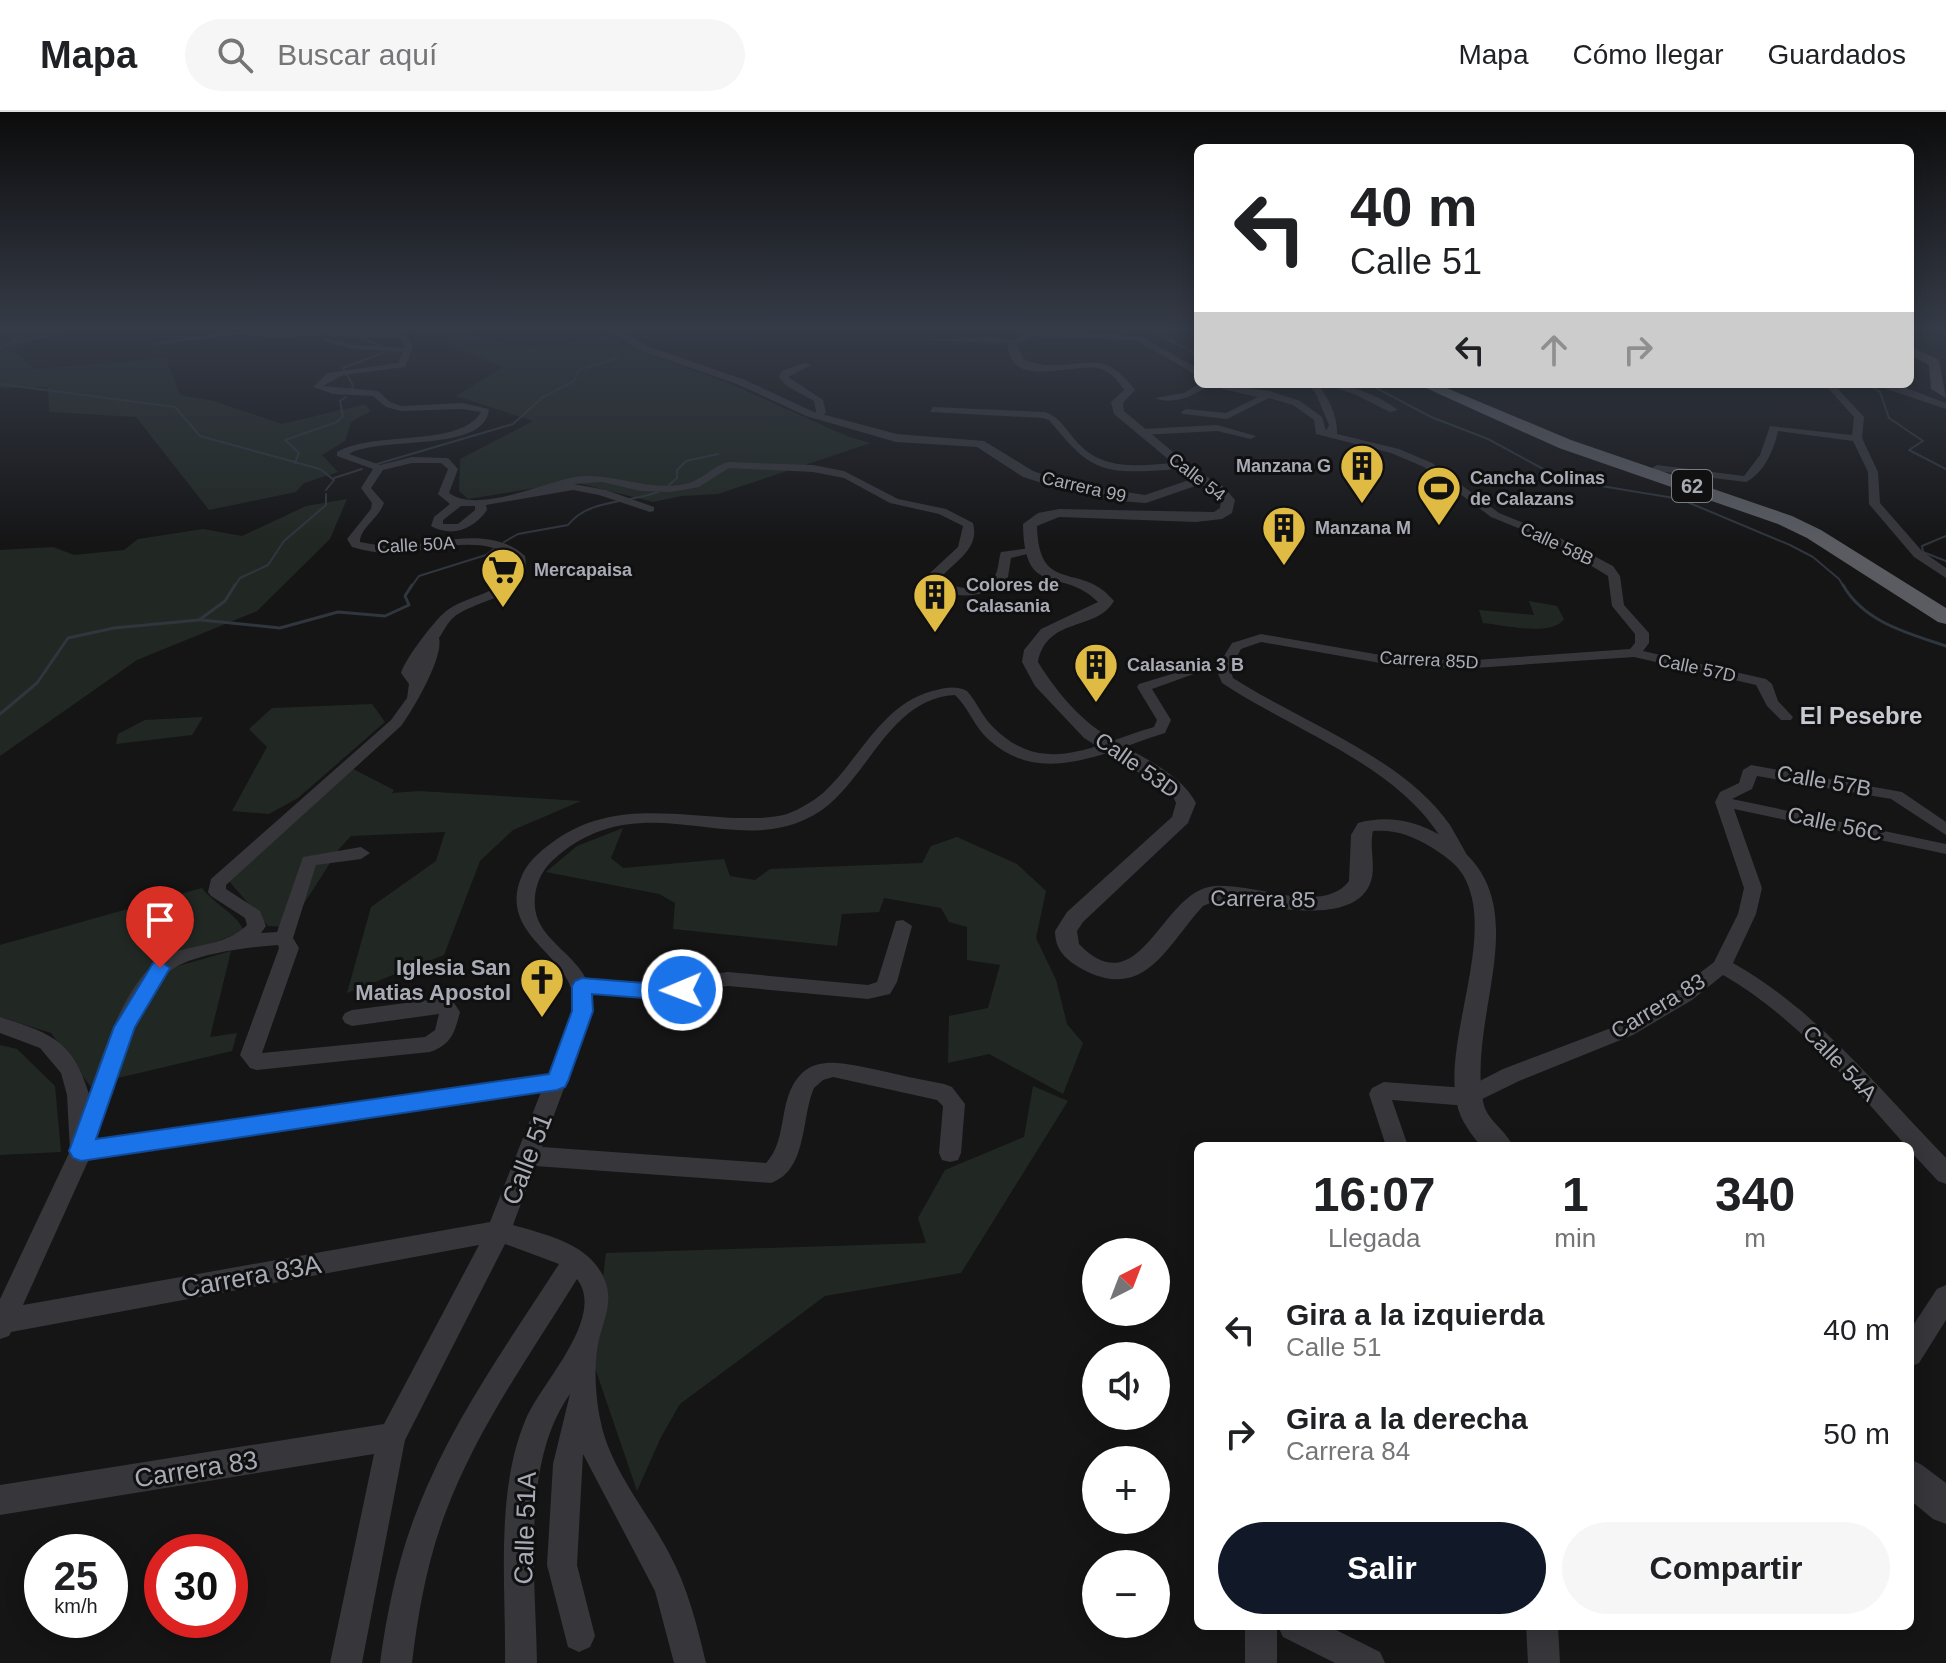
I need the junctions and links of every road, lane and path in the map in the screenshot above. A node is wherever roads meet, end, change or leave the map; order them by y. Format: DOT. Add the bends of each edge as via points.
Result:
graph roads {
  1 [pos="382,400"];
  2 [pos="782,400"];
  3 [pos="818,400"];
  4 [pos="1119,400"];
  5 [pos="1258,400"];
  6 [pos="1287,400"];
  7 [pos="1322,400"];
  8 [pos="1374,400"];
  9 [pos="1462,400"];
  10 [pos="1474,400"];
  11 [pos="1844,400"];
  12 [pos="933,410"];
  13 [pos="1393,410"];
  14 [pos="1186,412"];
  15 [pos="816,416"];
  16 [pos="1142,432"];
  17 [pos="1333,435"];
  18 [pos="1251,436"];
  19 [pos="1857,438"];
  20 [pos="1179,465"];
  21 [pos="379,468"];
  22 [pos="1694,476"];
  23 [pos="1195,482"];
  24 [pos="553,487"];
  25 [pos="650,509"];
  26 [pos="1030,552"];
  27 [pos="1946,574"];
  28 [pos="1946,608"];
  29 [pos="1946,617"];
  30 [pos="1634,653"];
  31 [pos="1198,670"];
  32 [pos="1786,717"];
  33 [pos="1105,745"];
  34 [pos="1725,799"];
  35 [pos="1946,830"];
  36 [pos="1946,849"];
  37 [pos="361,853"];
  38 [pos="1459,857"];
  39 [pos="903,926"];
  40 [pos="284,938"];
  41 [pos="240,941"];
  42 [pos="1140,965"];
  43 [pos="1722,966"];
  44 [pos="582,986"];
  45 [pos="352,1018"];
  46 [pos="8,1027"];
  47 [pos="557,1081"];
  48 [pos="1468,1097"];
  49 [pos="1396,1142"];
  50 [pos="1495,1142"];
  51 [pos="81,1151"];
  52 [pos="950,1153"];
  53 [pos="529,1156"];
  54 [pos="1946,1174"];
  55 [pos="499,1231"];
  56 [pos="575,1260"];
  57 [pos="1946,1297"];
  58 [pos="1,1324"];
  59 [pos="584,1348"];
  60 [pos="1914,1348"];
  61 [pos="583,1395"];
  62 [pos="392,1437"];
  63 [pos="1914,1480"];
  64 [pos="0,1500"];
  65 [pos="1946,1506"];
  66 [pos="1261,1630"];
  67 [pos="1302,1630"];
  68 [pos="1542,1630"];
  69 [pos="579,1636"];
  70 [pos="346,1663"];
  71 [pos="396,1663"];
  72 [pos="521,1663"];
  73 [pos="690,1663"];
  74 [pos="1261,1663"];
  75 [pos="1369,1663"];
  76 [pos="1544,1663"];
  1 -- 21 [label="street" via="401,408 462,405 486,411 481,422 458,433 358,444 341,454"];
  2 -- 15 [label="street, Carrera 99"];
  3 -- 15 [label="street" via="821,413"];
  4 -- 16 [label="street, Calle 54" via="1116,409"];
  5 -- 14 [label="street" via="1227,416"];
  6 -- 17 [label="street" via="1319,419 1319,432"];
  7 -- 17 [label="street"];
  8 -- 13 [label="street"];
  9 -- 29 [label="highway, 62" via="1565,444 1778,517"];
  10 -- 22 [label="highway, 62" via="1573,441"];
  11 -- 19 [label="street" via="1857,413"];
  12 -- 20 [label="street" via="1045,415 1093,459 1136,469"];
  15 -- 23 [label="street, Carrera 99" via="905,440 980,444 1028,474 1099,494 1146,499"];
  16 -- 18 [label="street" via="1217,428"];
  16 -- 20 [label="street, Calle 54"];
  17 -- 30 [label="street, Calle 58B" via="1428,465 1495,515 1609,569 1618,606 1642,633"];
  19 -- 22 [label="street" via="1773,428 1765,455 1749,478"];
  19 -- 27 [label="street" via="1873,472 1875,504 1918,554"];
  20 -- 23 [label="street, Calle 54"];
  21 -- 24 [label="street" via="426,459 451,464 443,494 468,504"];
  21 -- 41 [label="street, Calle 50A" via="366,488 377,509 356,531 356,545 393,550 491,543 517,553 518,573 510,585 450,614 432,638 430,662 396,723 217,883 220,895 256,920 253,932"];
  22 -- 28 [label="highway, 62" via="1822,530"];
  23 -- 26 [label="street, Calle 54" via="1227,510 1196,518 1047,515 1030,524"];
  24 -- 25 [label="street" via="585,488"];
  24 -- 26 [label="street" via="595,477 648,489 688,487 729,465 824,470 850,476 892,500 958,516 969,525 964,549 933,580 946,589 987,588 1002,577 1005,555"];
  26 -- 33 [label="street, Calle 53D" via="1037,566 1100,593 1106,601 1102,608 1042,636 1030,662 1037,678"];
  30 -- 32 [label="street, Calle 57D" via="1761,682 1774,708"];
  30 -- 38 [label="street, Carrera 85D" via="1432,664 1261,638 1247,639 1230,651 1223,669 1227,680 1329,739 1425,804 1450,835"];
  31 -- 33 [label="street" via="1144,687 1164,720 1160,730"];
  33 -- 42 [label="street, Calle 53D" via="1185,797 1181,819 1066,931 1068,945 1088,963 1111,970"];
  33 -- 44 [label="street" via="1044,761 1028,758 986,729 958,692 940,693 907,709 825,800 792,819 625,816 585,828 533,871 525,908 534,932 574,969"];
  34 -- 35 [label="street, Calle 57B" via="1746,786 1748,772 1755,769 1889,792"];
  34 -- 36 [label="street, Calle 56C"];
  34 -- 43 [label="street, Carrera 83" via="1753,888 1747,914"];
  37 -- 40 [label="street" via="309,861"];
  38 -- 42 [label="street, Carrera 85" via="1406,828 1378,824 1362,830 1361,880 1351,893 1309,901 1210,894 1196,902"];
  38 -- 48 [label="street" via="1474,877 1482,902 1483,961 1470,1034"];
  39 -- 44 [label="street" via="887,982 883,989 868,992 728,979 669,992"];
  40 -- 41 [label="street"];
  40 -- 45 [label="street" via="289,948 252,1060 264,1063 430,1044 444,1034 450,1012 436,1006"];
  41 -- 51 [label="street" via="182,956 153,974 125,1027"];
  43 -- 48 [label="street, Carrera 83" via="1626,1030"];
  43 -- 54 [label="street, Calle 54A" via="1747,979 1802,1024"];
  44 -- 47 [label="street, Calle 51" via="583,1011"];
  46 -- 51 [label="street" via="47,1042 71,1070"];
  47 -- 51 [label="street"];
  47 -- 53 [label="street, Calle 51"];
  48 -- 49 [label="street" via="1390,1089 1381,1093"];
  48 -- 50 [label="street" via="1479,1124"];
  51 -- 58 [label="street"];
  52 -- 53 [label="street" via="954,1104 944,1093 822,1069 801,1089 786,1159 771,1173"];
  53 -- 55 [label="street, Calle 51"];
  55 -- 56 [label="street"];
  55 -- 58 [label="street, Carrera 83A"];
  55 -- 62 [label="street, Calle 51"];
  56 -- 59 [label="street, Calle 51A" via="589,1273 597,1292"];
  56 -- 71 [label="street" via="461,1451 432,1510"];
  57 -- 60 [label="street"];
  59 -- 61 [label="street"];
  59 -- 72 [label="street, Calle 51A" via="542,1414 526,1464 521,1491"];
  61 -- 69 [label="street" via="567,1464 562,1565"];
  61 -- 73 [label="street" via="600,1459 670,1587"];
  62 -- 64 [label="street, Carrera 83"];
  62 -- 70 [label="street, Calle 51"];
  63 -- 65 [label="street"];
  66 -- 74 [label="street"];
  67 -- 75 [label="street"];
  68 -- 76 [label="street"];
}
